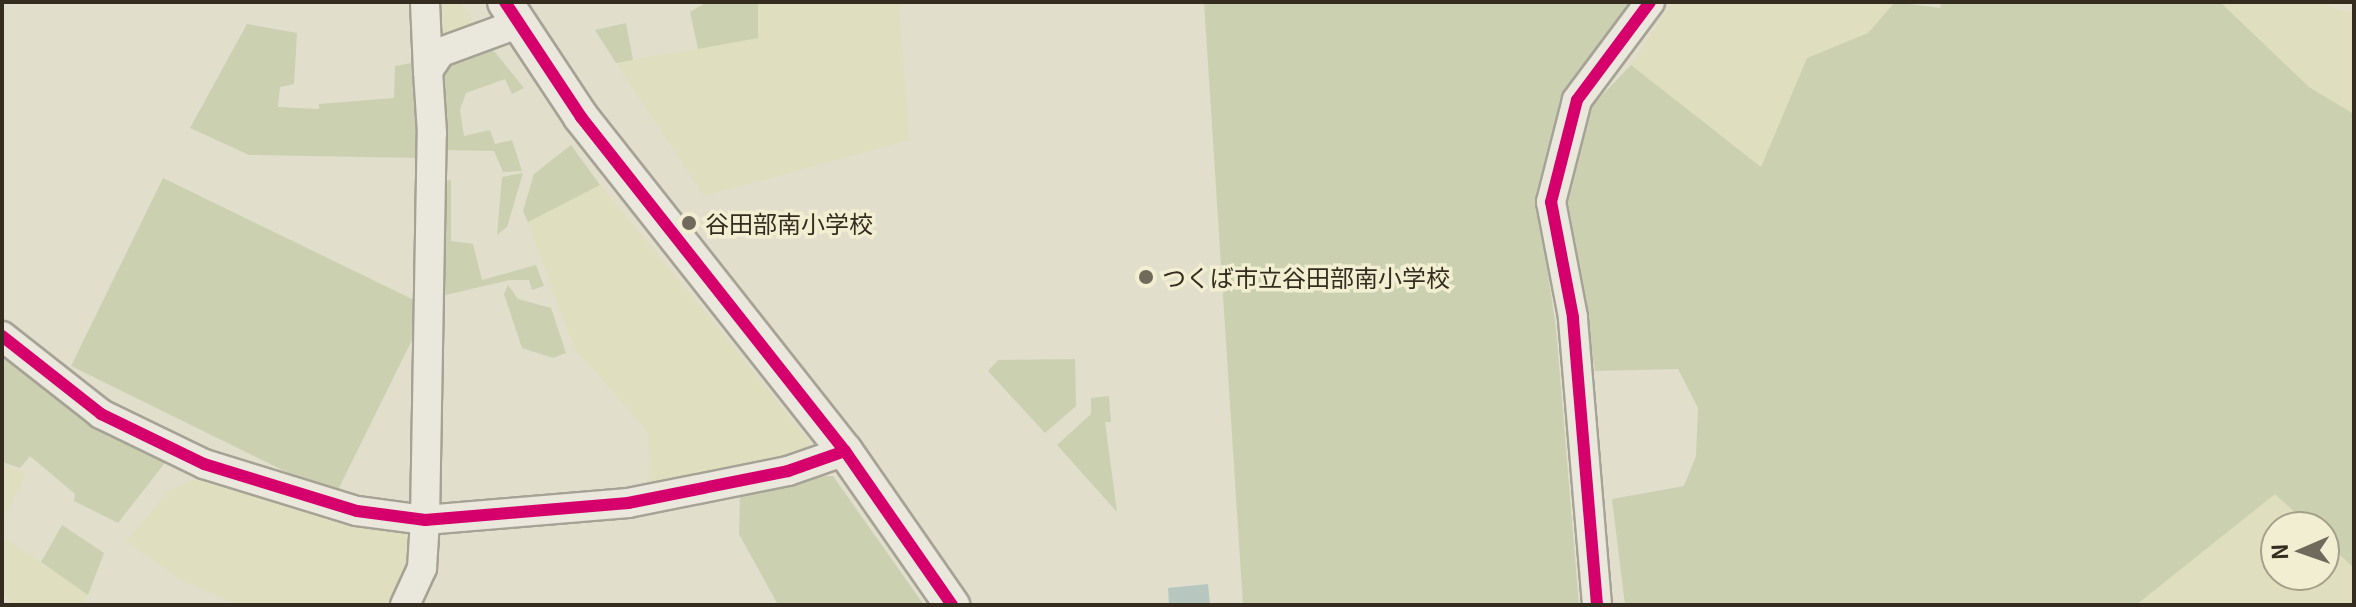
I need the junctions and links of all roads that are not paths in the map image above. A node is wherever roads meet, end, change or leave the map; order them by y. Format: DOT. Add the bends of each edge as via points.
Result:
graph roads {
  1 [pos="425,2"];
  2 [pos="1650,2"];
  3 [pos="511,13"];
  4 [pos="428,71"];
  5 [pos="2,336"];
  6 [pos="845,451"];
  7 [pos="425,520"];
  8 [pos="405,605"];
  9 [pos="952,605"];
  10 [pos="1597,605"];
  1 -- 4 [label="street"];
  2 -- 10 [label="street" via="1577,100 1551,202 1573,317"];
  3 -- 4 [label="street" via="441,52"];
  3 -- 6 [label="street" via="581,117"];
  4 -- 7 [label="street" via="432,133"];
  5 -- 7 [label="street" via="69,394 204,464 296,496"];
  6 -- 7 [label="street" via="788,471 628,503"];
  6 -- 9 [label="street"];
  7 -- 8 [label="street" via="422,568"];
}
